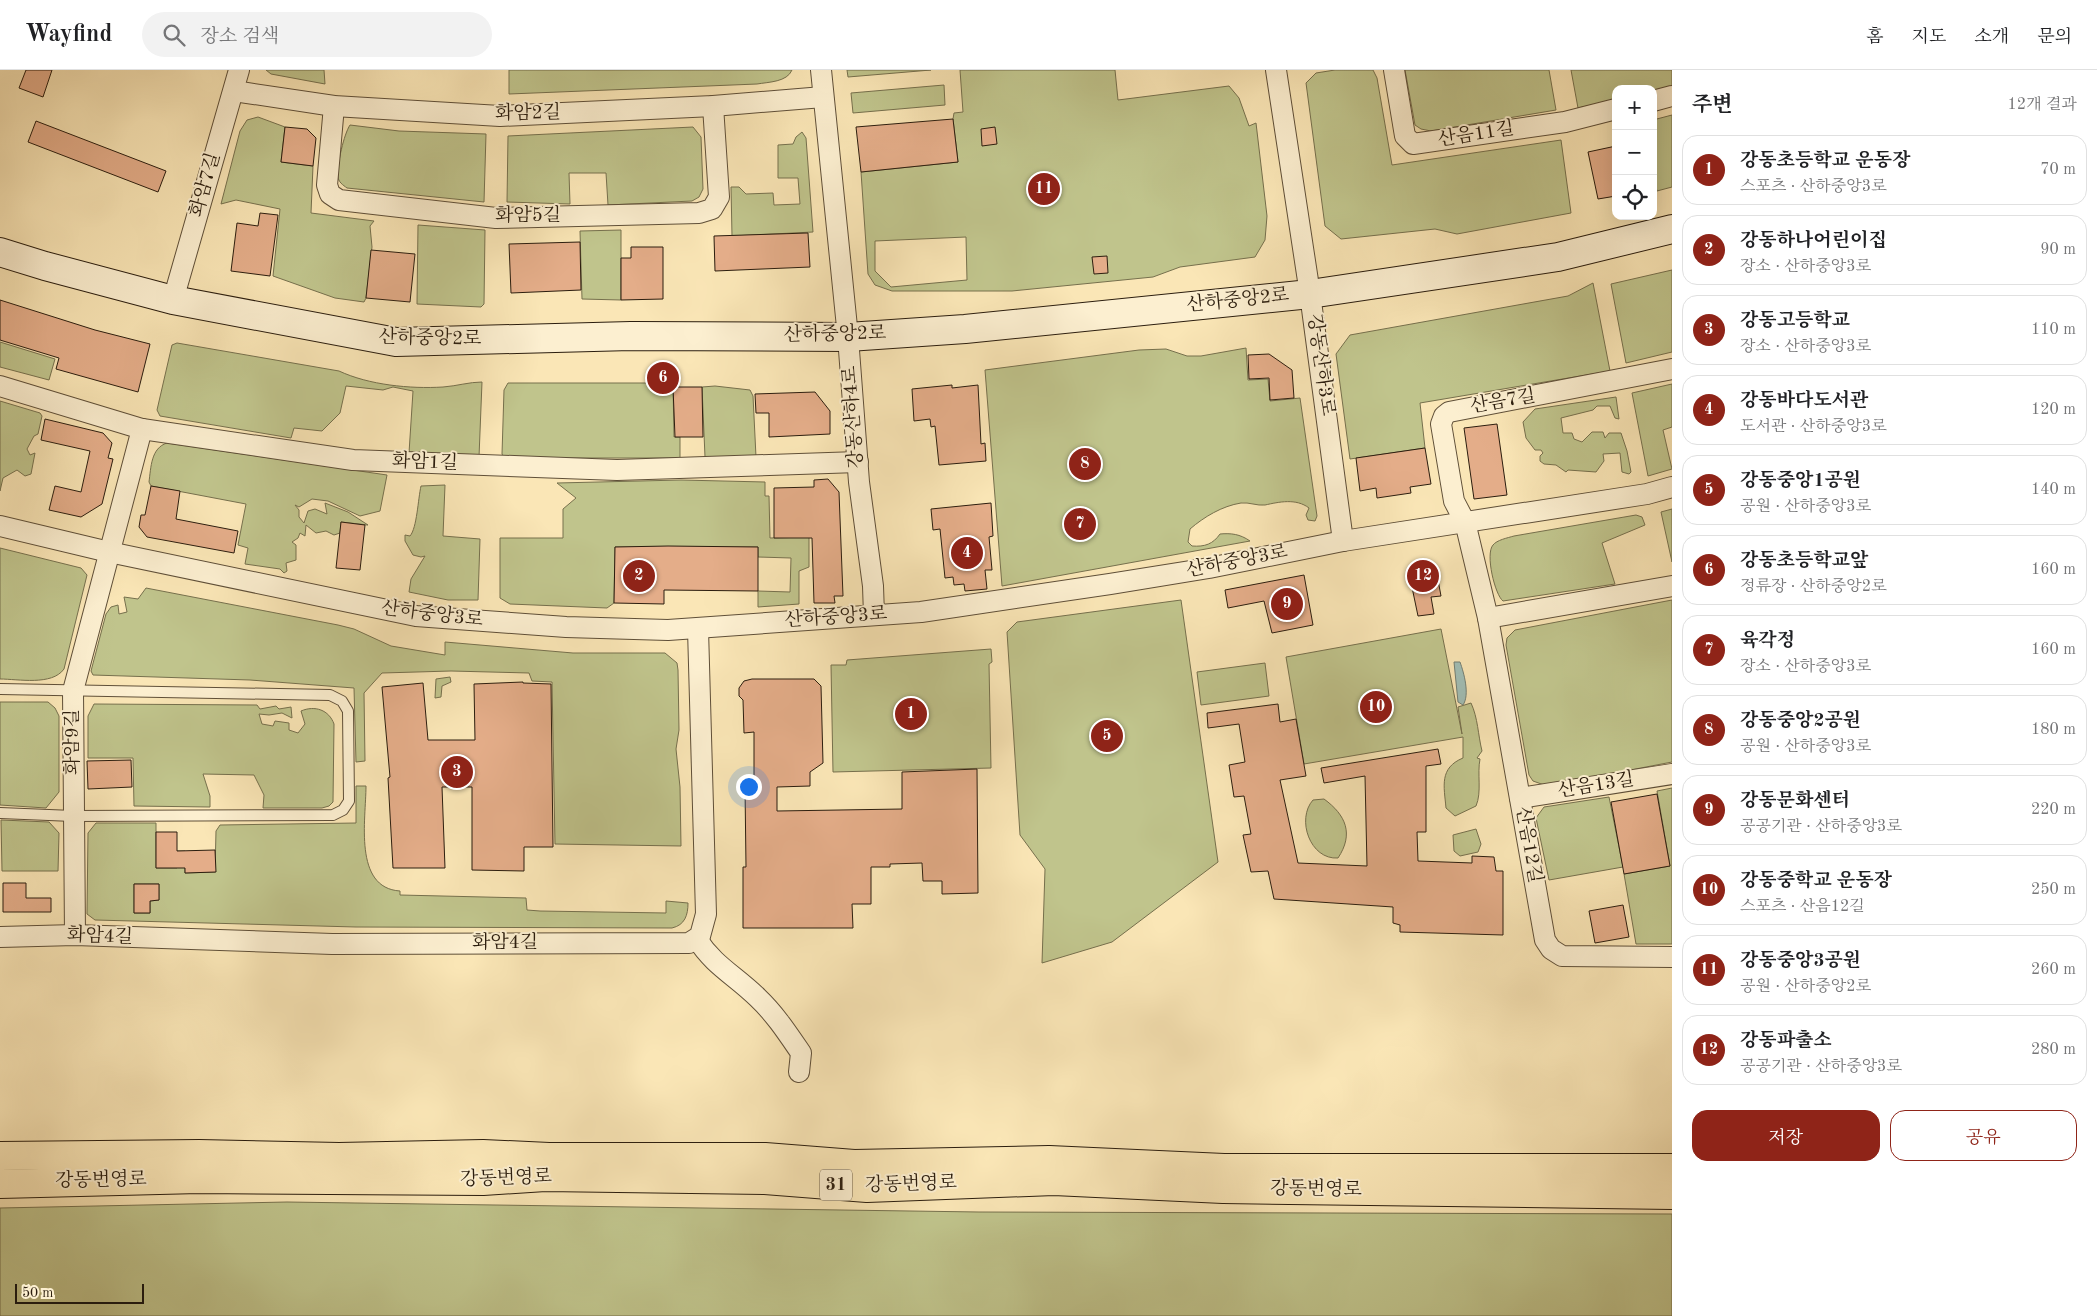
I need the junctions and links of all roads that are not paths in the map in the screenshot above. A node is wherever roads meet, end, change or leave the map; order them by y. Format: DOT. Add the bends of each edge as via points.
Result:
graph roads {
  1 [pos="239,70"];
  2 [pos="821,70"];
  3 [pos="1276,70"];
  4 [pos="1394,70"];
  5 [pos="234,91"];
  6 [pos="1672,96"];
  7 [pos="823,97"];
  8 [pos="1657,100"];
  9 [pos="334,106"];
  10 [pos="713,106"];
  11 [pos="1612,111"];
  12 [pos="1672,229"];
  13 [pos="0,252"];
  14 [pos="1310,294"];
  15 [pos="173,300"];
  16 [pos="848,337"];
  17 [pos="1672,369"];
  18 [pos="0,386"];
  19 [pos="142,429"];
  20 [pos="858,462"];
  21 [pos="1672,487"];
  22 [pos="1465,522"];
  23 [pos="0,526"];
  24 [pos="1343,541"];
  25 [pos="109,552"];
  26 [pos="1672,586"];
  27 [pos="874,615"];
  28 [pos="1488,618"];
  29 [pos="698,629"];
  30 [pos="0,689"];
  31 [pos="73,691"];
  32 [pos="1672,774"];
  33 [pos="1520,798"];
  34 [pos="0,813"];
  35 [pos="72,816"];
  36 [pos="0,936"];
  37 [pos="75,936"];
  38 [pos="697,938"];
  39 [pos="1672,957"];
  40 [pos="800,1072"];
  41 [pos="0,1156"];
  42 [pos="1672,1168"];
  43 [pos="0,1184"];
  44 [pos="1672,1194"];
  1 -- 5 [label="street, 화암7길"];
  2 -- 7 [label="street, 강동산하4로"];
  3 -- 14 [label="street, 강동산하3로"];
  4 -- 11 [label="street, 산음11길" via="1405,136 1413,144 1565,122"];
  5 -- 9 [label="street, 화암2길"];
  5 -- 15 [label="street, 화암7길"];
  6 -- 8 [label="street"];
  7 -- 10 [label="street, 화암2길"];
  7 -- 16 [label="street, 강동산하4로"];
  9 -- 10 [label="street, 화암2길" via="500,116"];
  9 -- 10 [label="street, 화암5길" via="327,184 334,198 496,218 699,213 712,209 719,197"];
  12 -- 14 [label="main road, 산하중앙2로" via="1558,256"];
  13 -- 15 [label="main road, 산하중앙2로"];
  14 -- 16 [label="main road, 산하중앙2로" via="965,329"];
  14 -- 24 [label="street, 강동산하3로"];
  15 -- 16 [label="main road, 산하중앙2로" via="396,342 631,336"];
  16 -- 20 [label="street, 강동산하4로"];
  17 -- 22 [label="street, 산음7길" via="1446,413 1440,424 1454,501"];
  18 -- 19 [label="street, 화암1길"];
  19 -- 20 [label="street, 화암1길" via="353,460 617,470"];
  19 -- 25 [label="street, 화암9길"];
  20 -- 27 [label="street, 강동산하4로"];
  21 -- 22 [label="street, 산하중앙3로" via="1646,494"];
  22 -- 24 [label="street, 산하중앙3로"];
  22 -- 28 [label="street, 산음12길"];
  23 -- 25 [label="street, 산하중앙3로"];
  24 -- 27 [label="street, 산하중앙3로" via="1110,584 921,612"];
  25 -- 29 [label="street, 산하중앙3로" via="416,616 566,627"];
  25 -- 31 [label="street, 화암9길"];
  26 -- 28 [label="street"];
  27 -- 29 [label="street, 산하중앙3로"];
  28 -- 33 [label="street, 산음12길"];
  29 -- 38 [label="street" via="706,914"];
  30 -- 31 [label="lane"];
  31 -- 35 [label="street, 화암9길"];
  31 -- 35 [label="lane" via="330,695 342,701 348,711 349,801 343,810 333,815"];
  32 -- 33 [label="street, 산음13길"];
  33 -- 39 [label="street, 산음12길" via="1545,940 1551,949 1562,956"];
  34 -- 35 [label="lane"];
  35 -- 37 [label="street, 화암9길"];
  36 -- 37 [label="street, 화암4길"];
  37 -- 38 [label="street, 화암4길" via="332,944 689,943"];
  38 -- 40 [label="street" via="714,962 758,998 780,1023 801,1053"];
  41 -- 42 [label="highway, 강동번영로" via="483,1154 765,1158 854,1164 1048,1160 1224,1168"];
  43 -- 44 [label="highway, 강동번영로 / 31" via="199,1179 482,1182 545,1177 765,1180 866,1188 1054,1181 1223,1189"];
}
